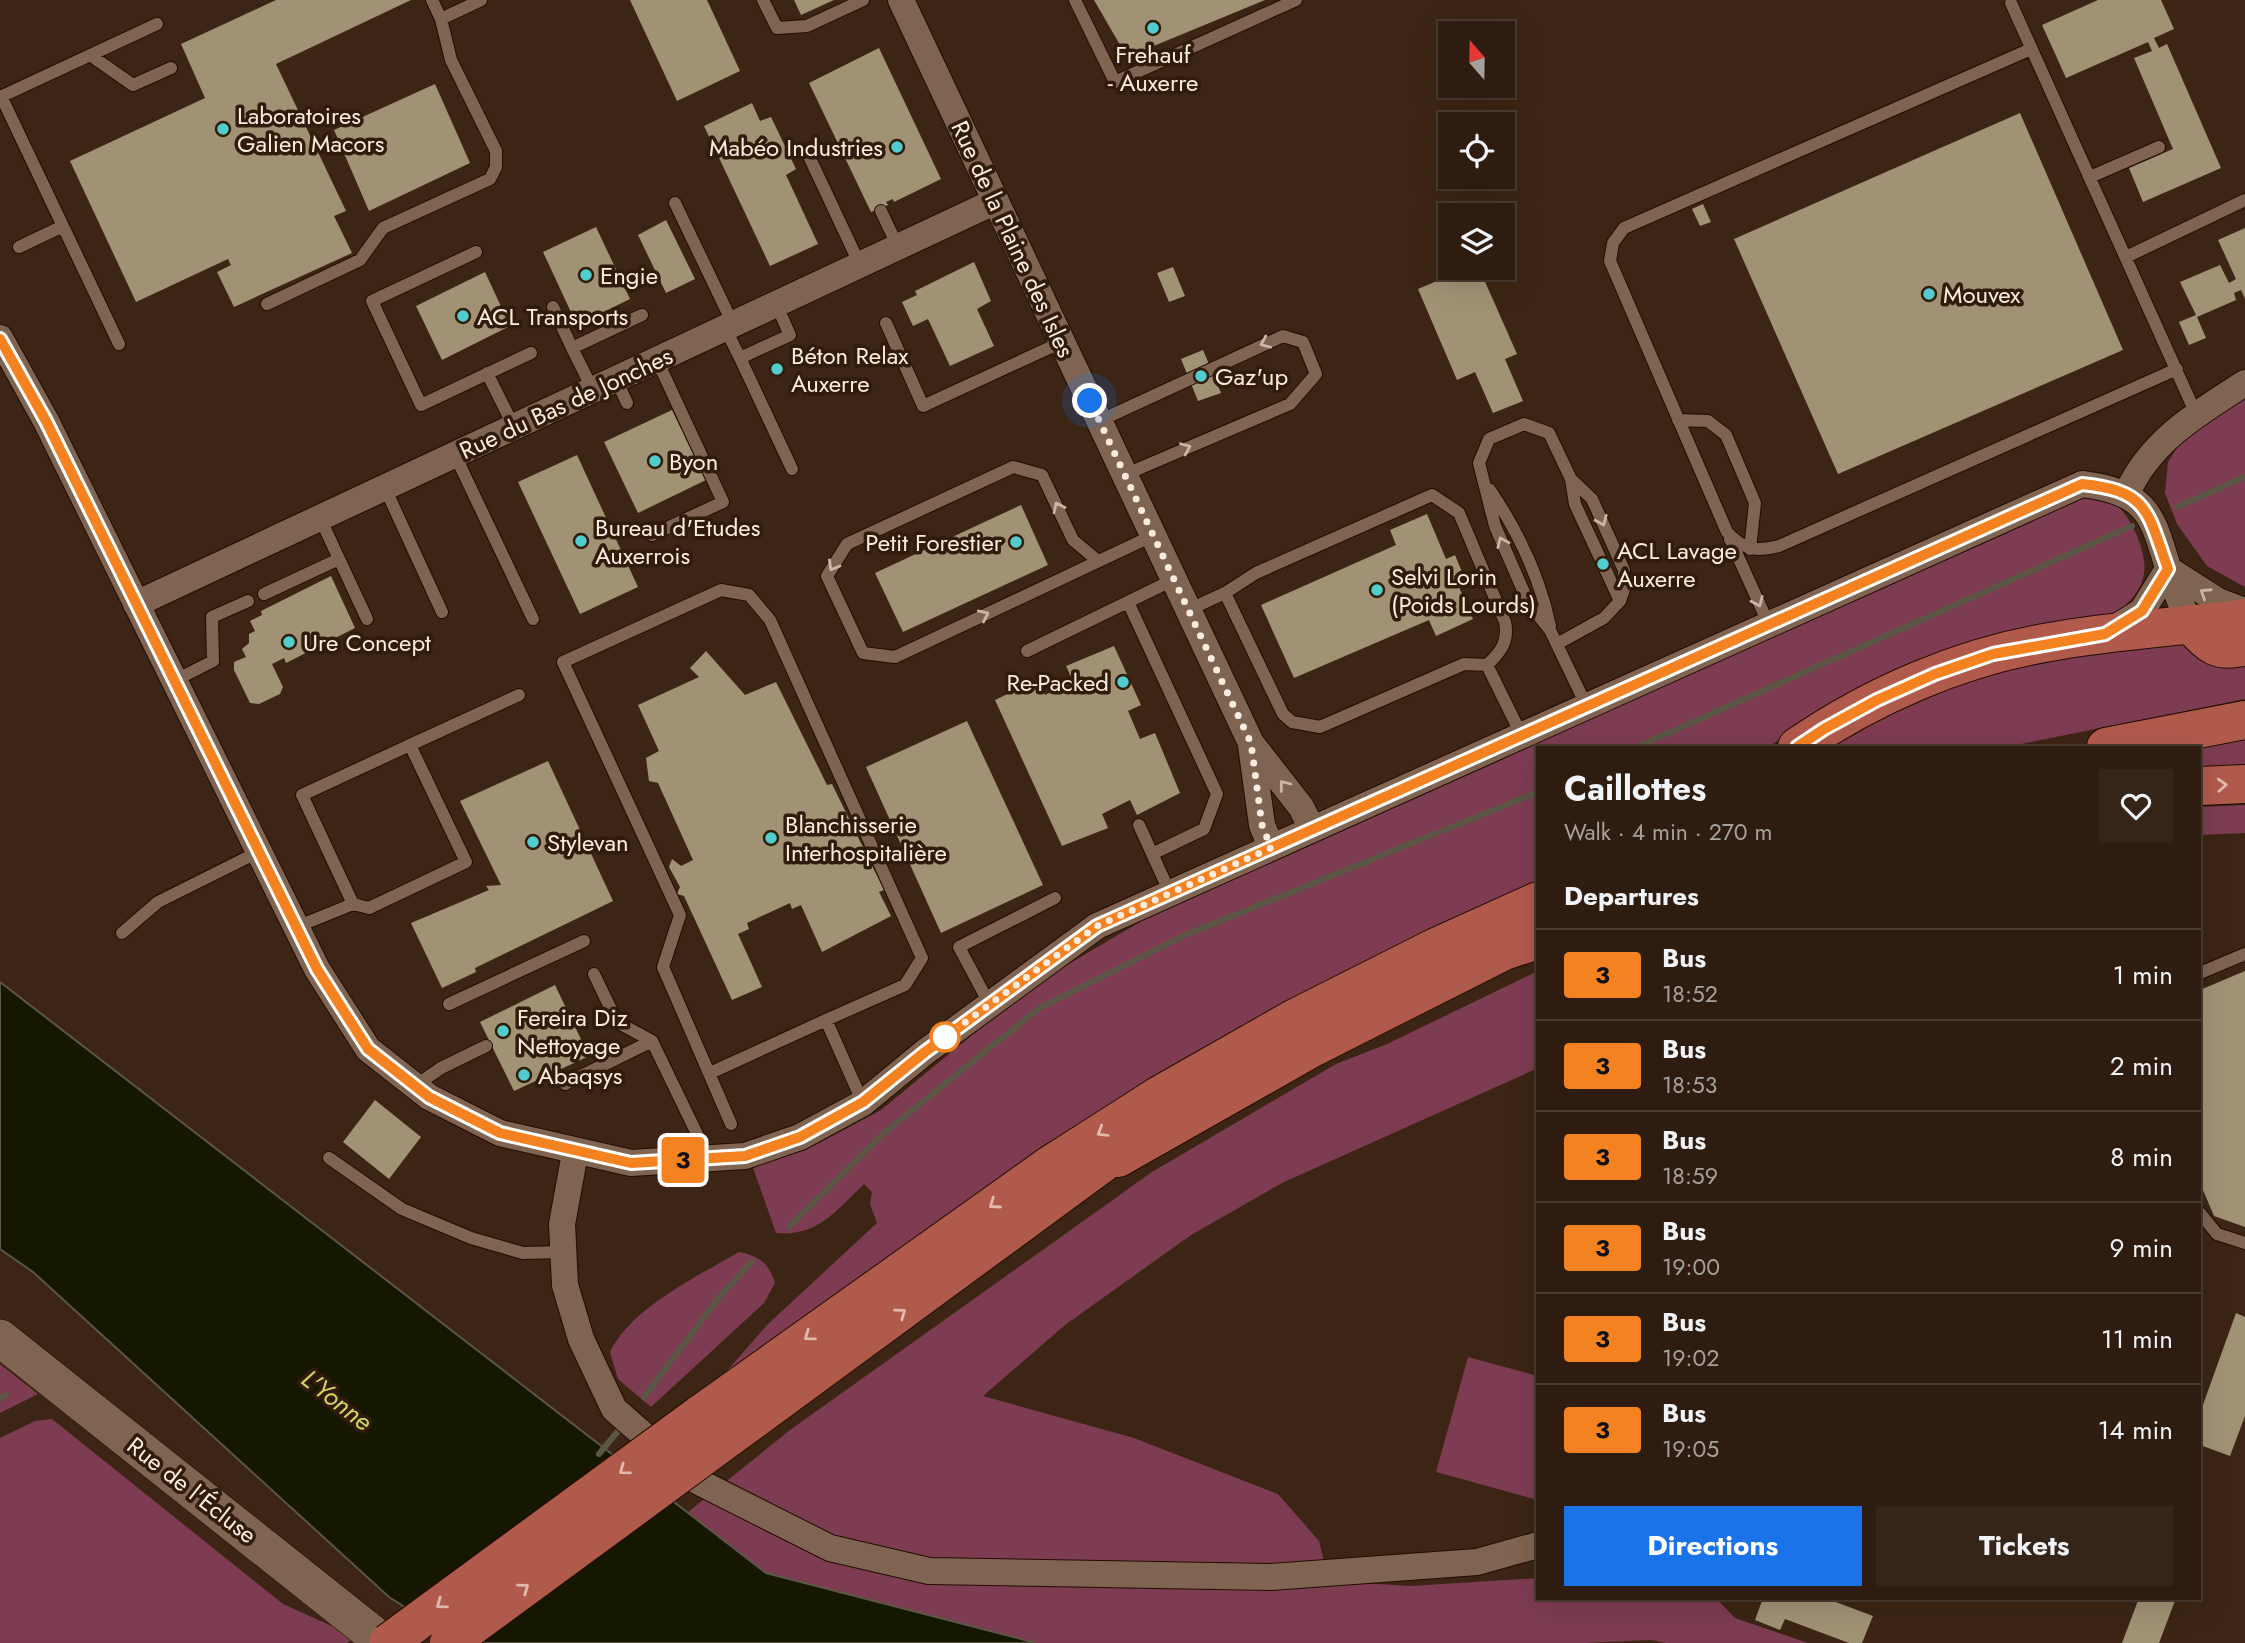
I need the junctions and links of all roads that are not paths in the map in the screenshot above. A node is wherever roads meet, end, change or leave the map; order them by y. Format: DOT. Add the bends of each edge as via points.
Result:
graph roads {
  1 [pos="432,0"];
  2 [pos="481,0"];
  3 [pos="763,0"];
  4 [pos="863,0"];
  5 [pos="901,0"];
  6 [pos="1075,0"];
  7 [pos="1296,0"];
  8 [pos="2011,4"];
  9 [pos="441,19"];
  10 [pos="157,24"];
  11 [pos="2031,49"];
  12 [pos="90,55"];
  13 [pos="171,68"];
  14 [pos="1,97"];
  15 [pos="2160,147"];
  16 [pos="807,152"];
  17 [pos="2090,177"];
  18 [pos="2245,200"];
  19 [pos="996,201"];
  20 [pos="675,203"];
  21 [pos="881,211"];
  22 [pos="63,226"];
  23 [pos="19,247"];
  24 [pos="898,247"];
  25 [pos="476,252"];
  26 [pos="2126,257"];
  27 [pos="860,265"];
  28 [pos="267,304"];
  29 [pos="776,304"];
  30 [pos="553,307"];
  31 [pos="642,315"];
  32 [pos="886,323"];
  33 [pos="729,326"];
  34 [pos="0,338"];
  35 [pos="1062,342"];
  36 [pos="119,344"];
  37 [pos="572,348"];
  38 [pos="531,353"];
  39 [pos="740,358"];
  40 [pos="657,360"];
  41 [pos="2177,369"];
  42 [pos="487,373"];
  43 [pos="2245,383"];
  44 [pos="604,385"];
  45 [pos="627,404"];
  46 [pos="2196,414"];
  47 [pos="1678,420"];
  48 [pos="1099,421"];
  49 [pos="514,427"];
  50 [pos="455,455"];
  51 [pos="792,469"];
  52 [pos="1124,475"];
  53 [pos="385,488"];
  54 [pos="2127,494"];
  55 [pos="320,518"];
  56 [pos="1727,532"];
  57 [pos="652,535"];
  58 [pos="1152,536"];
  59 [pos="1751,549"];
  60 [pos="339,559"];
  61 [pos="1098,561"];
  62 [pos="2168,569"];
  63 [pos="1173,580"];
  64 [pos="1226,593"];
  65 [pos="264,594"];
  66 [pos="248,601"];
  67 [pos="1128,602"];
  68 [pos="136,604"];
  69 [pos="1188,610"];
  70 [pos="2245,611"];
  71 [pos="442,612"];
  72 [pos="2245,618"];
  73 [pos="367,619"];
  74 [pos="533,619"];
  75 [pos="2192,625"];
  76 [pos="1770,627"];
  77 [pos="2105,634"];
  78 [pos="1557,644"];
  79 [pos="2245,646"];
  80 [pos="1027,651"];
  81 [pos="1487,665"];
  82 [pos="174,681"];
  83 [pos="519,695"];
  84 [pos="1587,707"];
  85 [pos="2245,720"];
  86 [pos="1522,736"];
  87 [pos="1251,743"];
  88 [pos="410,745"];
  89 [pos="1799,746"];
  90 [pos="2111,746"];
  91 [pos="2245,784"];
  92 [pos="2201,786"];
  93 [pos="1139,825"];
  94 [pos="1312,829"];
  95 [pos="1271,848"];
  96 [pos="258,852"];
  97 [pos="1152,854"];
  98 [pos="1170,893"];
  99 [pos="1055,898"];
  100 [pos="1536,902"];
  101 [pos="353,904"];
  102 [pos="1536,911"];
  103 [pos="1536,924"];
  104 [pos="1485,926"];
  105 [pos="296,927"];
  106 [pos="122,933"];
  107 [pos="584,940"];
  108 [pos="1536,941"];
  109 [pos="2245,954"];
  110 [pos="2201,973"];
  111 [pos="594,974"];
  112 [pos="449,1004"];
  113 [pos="990,1004"];
  114 [pos="826,1020"];
  115 [pos="652,1041"];
  116 [pos="486,1046"];
  117 [pos="710,1073"];
  118 [pos="565,1084"];
  119 [pos="415,1086"];
  120 [pos="863,1102"];
  121 [pos="731,1124"];
  122 [pos="575,1153"];
  123 [pos="329,1158"];
  124 [pos="704,1159"];
  125 [pos="1074,1184"];
  126 [pos="2201,1214"];
  127 [pos="2245,1243"];
  128 [pos="563,1252"];
  129 [pos="0,1338"];
  130 [pos="1536,1546"];
  131 [pos="386,1643"];
  132 [pos="449,1643"];
  1 -- 9 [label="lane"];
  2 -- 9 [label="lane"];
  3 -- 4 [label="lane" via="777,28 807,26"];
  5 -- 19 [label="street, Rue de la Plaine des Isles"];
  6 -- 7 [label="lane" via="1115,82"];
  8 -- 11 [label="lane"];
  9 -- 28 [label="lane" via="451,60 496,151 490,179 383,228 360,260"];
  10 -- 12 [label="lane"];
  11 -- 17 [label="lane"];
  11 -- 47 [label="lane" via="1624,228 1610,261"];
  12 -- 13 [label="lane" via="133,85"];
  12 -- 14 [label="lane"];
  14 -- 22 [label="lane"];
  15 -- 17 [label="lane"];
  16 -- 27 [label="lane"];
  17 -- 26 [label="lane"];
  18 -- 26 [label="lane"];
  19 -- 24 [label="street, Rue du Bas de Jonches"];
  19 -- 35 [label="street, Rue de la Plaine des Isles"];
  20 -- 33 [label="lane"];
  21 -- 24 [label="lane"];
  22 -- 23 [label="lane"];
  22 -- 36 [label="lane"];
  24 -- 27 [label="street, Rue du Bas de Jonches"];
  25 -- 42 [label="lane" via="372,301 421,405"];
  26 -- 41 [label="lane"];
  27 -- 29 [label="street, Rue du Bas de Jonches"];
  29 -- 33 [label="street, Rue du Bas de Jonches"];
  29 -- 39 [label="lane" via="790,335"];
  30 -- 37 [label="lane"];
  31 -- 37 [label="lane"];
  32 -- 35 [label="lane" via="923,407"];
  33 -- 39 [label="lane"];
  33 -- 40 [label="street, Rue du Bas de Jonches"];
  34 -- 68 [label="street"];
  35 -- 48 [label="street, Rue de la Plaine des Isles"];
  37 -- 44 [label="lane"];
  38 -- 42 [label="lane"];
  39 -- 51 [label="lane"];
  40 -- 44 [label="street, Rue du Bas de Jonches"];
  40 -- 57 [label="lane" via="723,502"];
  41 -- 46 [label="lane"];
  41 -- 59 [label="lane" via="1779,546"];
  42 -- 49 [label="lane"];
  43 -- 46 [label="street"];
  44 -- 45 [label="lane"];
  44 -- 49 [label="street, Rue du Bas de Jonches"];
  46 -- 54 [label="street" via="2168,435"];
  47 -- 56 [label="lane"];
  47 -- 59 [label="lane" via="1708,421 1726,435 1755,503"];
  48 -- 52 [label="street, Rue de la Plaine des Isles"];
  52 -- 48 [label="lane, one-way" via="1290,404 1316,374 1303,342 1283,336"];
  49 -- 50 [label="street, Rue du Bas de Jonches"];
  50 -- 53 [label="street, Rue du Bas de Jonches"];
  50 -- 74 [label="lane"];
  52 -- 58 [label="street, Rue de la Plaine des Isles"];
  53 -- 55 [label="street, Rue du Bas de Jonches"];
  53 -- 71 [label="lane"];
  54 -- 62 [label="street" via="2146,509"];
  54 -- 76 [label="street" via="2082,484"];
  55 -- 60 [label="lane"];
  55 -- 68 [label="street, Rue du Bas de Jonches"];
  56 -- 59 [label="lane"];
  56 -- 76 [label="lane, one-way"];
  58 -- 61 [label="lane"];
  58 -- 63 [label="street, Rue de la Plaine des Isles"];
  60 -- 65 [label="lane"];
  60 -- 73 [label="lane"];
  61 -- 61 [label="lane, one-way" via="1073,540 1042,475 1013,467 847,544 827,576 863,653 895,657"];
  70 -- 62 [label="street, one-way" via="2218,601"];
  62 -- 75 [label="street"];
  62 -- 77 [label="street" via="2142,611"];
  63 -- 67 [label="lane"];
  63 -- 69 [label="street, Rue de la Plaine des Isles"];
  64 -- 69 [label="lane"];
  64 -- 81 [label="lane" via="1283,714 1306,727 1320,727 1464,664"];
  64 -- 81 [label="lane" via="1256,573 1433,495 1459,513 1506,622 1508,636"];
  66 -- 82 [label="lane" via="212,617 213,661"];
  67 -- 80 [label="lane"];
  67 -- 97 [label="lane" via="1217,794 1204,829"];
  68 -- 82 [label="street"];
  69 -- 87 [label="street, Rue de la Plaine des Isles"];
  72 -- 75 [label="main road"];
  75 -- 77 [label="main road"];
  75 -- 79 [label="main road" via="2208,645 2220,650"];
  76 -- 84 [label="street"];
  77 -- 89 [label="main road" via="1993,654 1935,674"];
  78 -- 78 [label="lane, one-way" via="1529,604 1495,526 1479,463 1489,439 1524,424 1549,433 1571,479 1592,499 1624,570 1620,601 1604,618"];
  78 -- 84 [label="lane"];
  81 -- 86 [label="lane"];
  82 -- 96 [label="street"];
  83 -- 88 [label="lane"];
  84 -- 86 [label="street"];
  85 -- 90 [label="main road"];
  86 -- 94 [label="street"];
  94 -- 87 [label="street, Rue de la Plaine des Isles, one-way" via="1301,807"];
  87 -- 95 [label="street, Rue de la Plaine des Isles" via="1262,825"];
  88 -- 101 [label="lane" via="302,795"];
  88 -- 101 [label="lane" via="466,862 369,908"];
  92 -- 91 [label="main road, one-way"];
  93 -- 97 [label="lane"];
  94 -- 95 [label="street"];
  95 -- 98 [label="street"];
  96 -- 105 [label="street"];
  96 -- 106 [label="lane" via="158,902"];
  97 -- 98 [label="lane"];
  98 -- 113 [label="street" via="1097,926"];
  99 -- 113 [label="lane" via="959,947"];
  100 -- 104 [label="main road"];
  101 -- 105 [label="lane"];
  102 -- 104 [label="main road"];
  103 -- 125 [label="main road" via="1447,963 1306,1036 1148,1130"];
  104 -- 131 [label="main road, one-way, bridge" via="1295,1018 1158,1096 1050,1165"];
  105 -- 119 [label="street" via="368,1049"];
  107 -- 112 [label="lane"];
  108 -- 125 [label="main road" via="1504,951 1312,1048"];
  109 -- 110 [label="lane"];
  111 -- 115 [label="lane" via="617,1022"];
  113 -- 120 [label="street"];
  114 -- 117 [label="lane"];
  114 -- 117 [label="lane" via="905,985 922,958 770,621 749,595 721,590 563,662 680,915 663,967"];
  114 -- 120 [label="lane"];
  115 -- 118 [label="lane"];
  115 -- 124 [label="lane"];
  116 -- 119 [label="lane"];
  117 -- 121 [label="lane"];
  119 -- 122 [label="street" via="500,1133"];
  120 -- 124 [label="street" via="800,1137 745,1156"];
  122 -- 124 [label="street" via="631,1163"];
  122 -- 128 [label="street" via="562,1224"];
  123 -- 128 [label="lane" via="402,1209 471,1238 523,1253"];
  132 -- 125 [label="main road, one-way, bridge"];
  126 -- 127 [label="lane" via="2217,1234"];
  128 -- 130 [label="street" via="565,1284 581,1339 614,1409 695,1480 830,1548 929,1571 1271,1577 1477,1562"];
  129 -- 131 [label="street, Rue de l'Écluse"];
}
